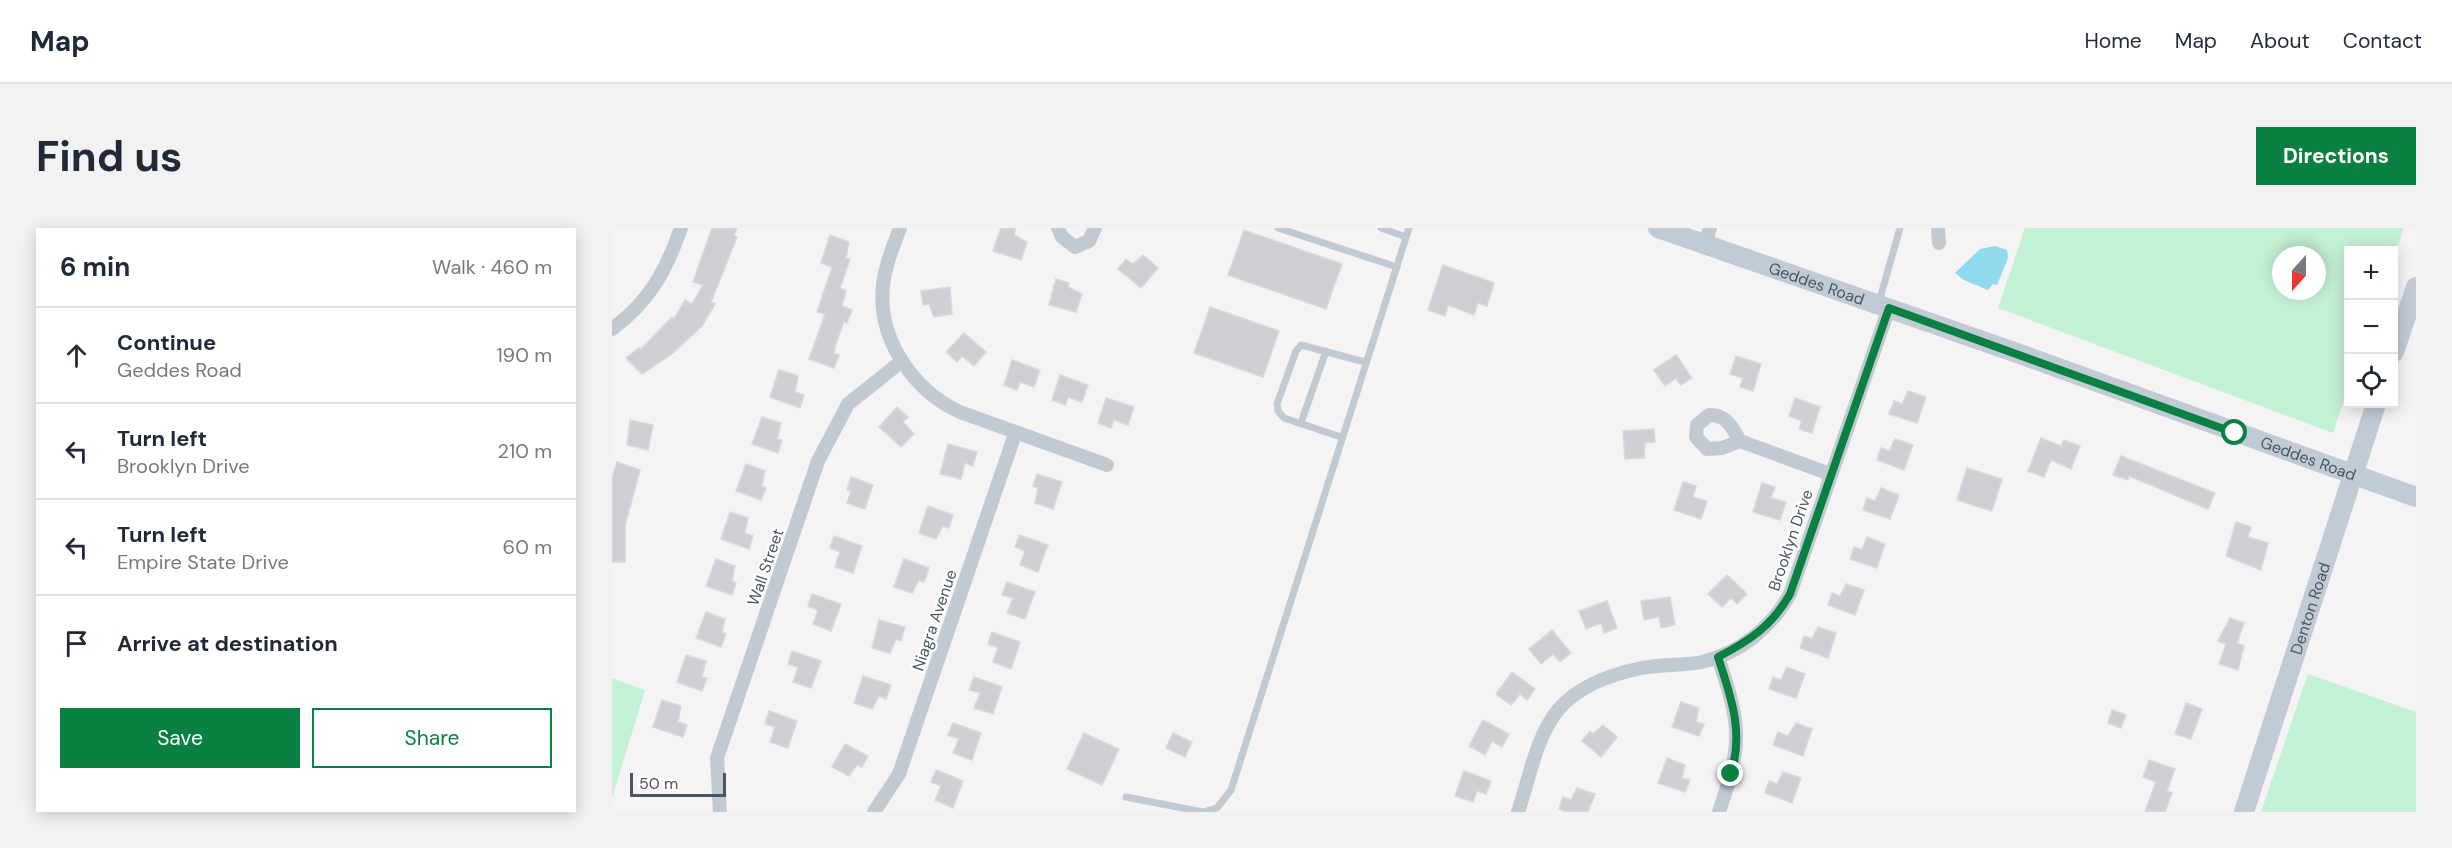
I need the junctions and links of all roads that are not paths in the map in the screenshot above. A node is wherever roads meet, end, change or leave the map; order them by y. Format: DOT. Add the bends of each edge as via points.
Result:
graph roads {
  1 [pos="681,228"];
  2 [pos="900,228"];
  3 [pos="1058,228"];
  4 [pos="1095,228"];
  5 [pos="1278,228"];
  6 [pos="1382,228"];
  7 [pos="1409,228"];
  8 [pos="1659,228"];
  9 [pos="1900,228"];
  10 [pos="1938,228"];
  11 [pos="1684,232"];
  12 [pos="1707,236"];
  13 [pos="1406,237"];
  14 [pos="1939,243"];
  15 [pos="1397,267"];
  16 [pos="2416,287"];
  17 [pos="1884,306"];
  18 [pos="612,329"];
  19 [pos="2398,340"];
  20 [pos="1326,351"];
  21 [pos="902,361"];
  22 [pos="1365,362"];
  23 [pos="2375,408"];
  24 [pos="1300,423"];
  25 [pos="1015,434"];
  26 [pos="1341,436"];
  27 [pos="1740,441"];
  28 [pos="1107,465"];
  29 [pos="1830,474"];
  30 [pos="2351,474"];
  31 [pos="2416,497"];
  32 [pos="1718,657"];
  33 [pos="1126,797"];
  34 [pos="720,812"];
  35 [pos="874,812"];
  36 [pos="1518,812"];
  37 [pos="1719,812"];
  38 [pos="2244,812"];
  1 -- 18 [label="street" via="661,278 638,308"];
  2 -- 21 [label="street" via="883,296 888,326"];
  3 -- 4 [label="street" via="1062,237 1075,247 1089,241"];
  5 -- 15 [label="lane"];
  6 -- 13 [label="lane"];
  7 -- 13 [label="lane"];
  8 -- 11 [label="main road, Geddes Road"];
  9 -- 17 [label="lane"];
  10 -- 14 [label="street"];
  11 -- 12 [label="main road, Geddes Road"];
  12 -- 17 [label="main road, Geddes Road"];
  13 -- 15 [label="lane"];
  15 -- 22 [label="lane"];
  16 -- 19 [label="main road"];
  17 -- 29 [label="street, Brooklyn Drive"];
  17 -- 30 [label="main road, Geddes Road"];
  20 -- 22 [label="lane"];
  20 -- 24 [label="lane"];
  20 -- 24 [label="lane" via="1301,345 1292,362 1277,404 1284,417"];
  21 -- 25 [label="street" via="912,379 944,405"];
  21 -- 34 [label="street, Wall Street" via="848,404 818,461 717,758"];
  22 -- 26 [label="lane"];
  23 -- 30 [label="main road, Denton Road"];
  24 -- 26 [label="lane"];
  25 -- 28 [label="street"];
  25 -- 35 [label="street, Niagra Avenue" via="899,774"];
  26 -- 33 [label="lane" via="1231,790 1217,808 1203,812"];
  27 -- 29 [label="street"];
  29 -- 32 [label="street, Brooklyn Drive" via="1781,611 1757,635"];
  30 -- 31 [label="main road, Geddes Road"];
  30 -- 38 [label="main road, Denton Road"];
  32 -- 36 [label="street, Brooklyn Drive" via="1678,666 1644,668 1603,679 1573,696 1557,711 1549,726"];
  32 -- 37 [label="street" via="1738,736"];
}
